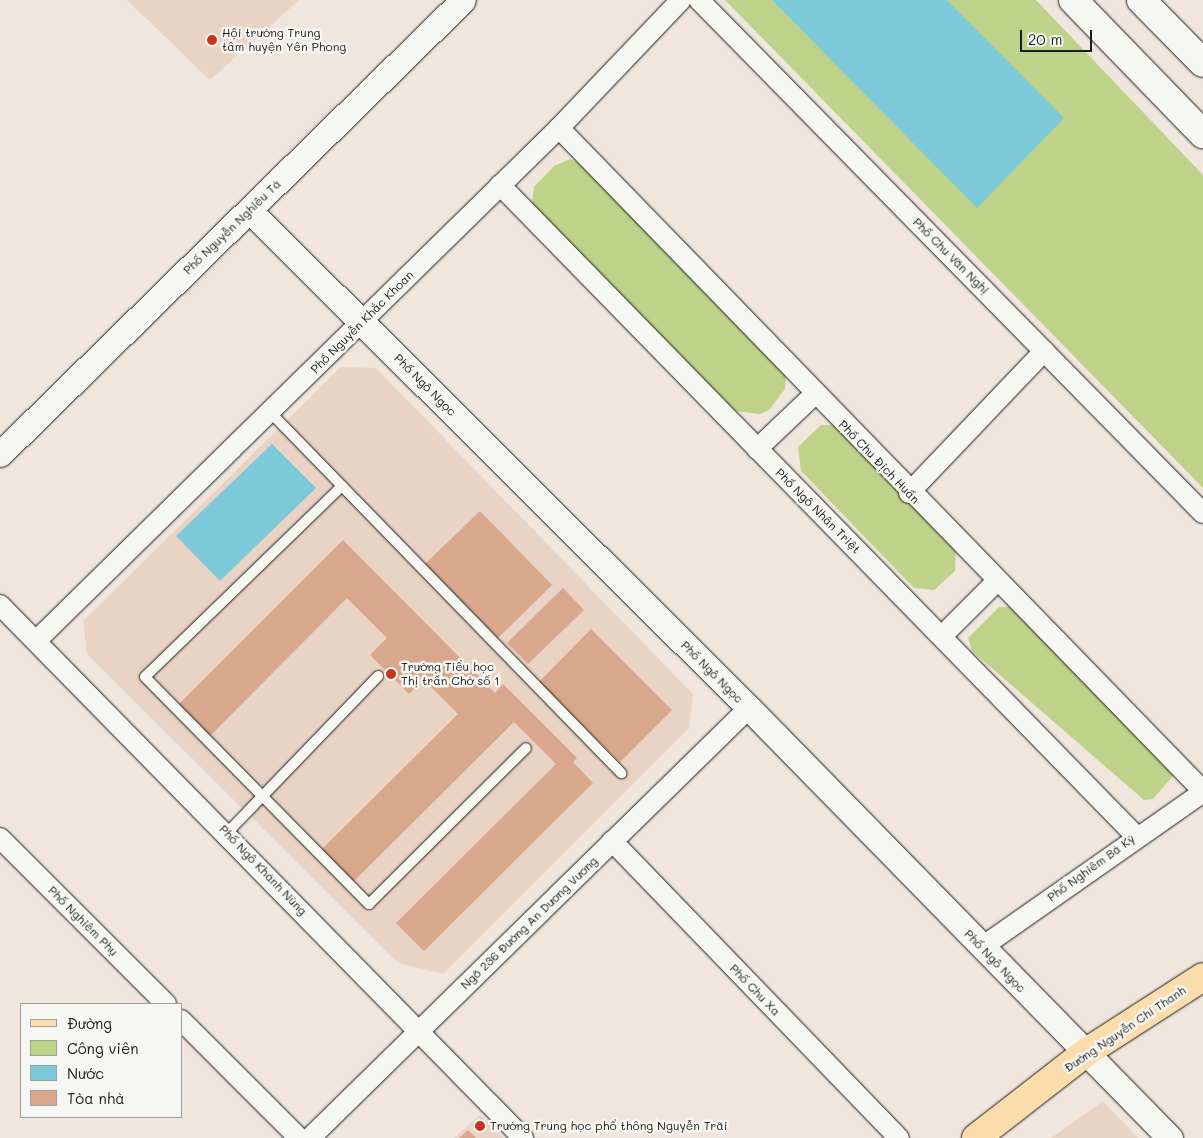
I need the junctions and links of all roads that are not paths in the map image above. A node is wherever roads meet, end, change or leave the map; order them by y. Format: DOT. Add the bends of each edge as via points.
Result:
graph roads {
  1 [pos="463,0"];
  2 [pos="682,0"];
  3 [pos="699,0"];
  4 [pos="1073,0"];
  5 [pos="1141,0"];
  6 [pos="1203,63"];
  7 [pos="559,128"];
  8 [pos="1203,134"];
  9 [pos="500,185"];
  10 [pos="249,210"];
  11 [pos="362,322"];
  12 [pos="1044,351"];
  13 [pos="814,395"];
  14 [pos="270,412"];
  15 [pos="757,449"];
  16 [pos="0,454"];
  17 [pos="342,486"];
  18 [pos="909,493"];
  19 [pos="1203,513"];
  20 [pos="997,581"];
  21 [pos="0,605"];
  22 [pos="942,636"];
  23 [pos="37,640"];
  24 [pos="378,676"];
  25 [pos="749,708"];
  26 [pos="526,748"];
  27 [pos="620,773"];
  28 [pos="1203,792"];
  29 [pos="262,797"];
  30 [pos="227,833"];
  31 [pos="1136,836"];
  32 [pos="0,838"];
  33 [pos="612,841"];
  34 [pos="982,947"];
  35 [pos="1203,977"];
  36 [pos="165,1003"];
  37 [pos="182,1021"];
  38 [pos="420,1030"];
  39 [pos="1086,1053"];
  40 [pos="298,1138"];
  41 [pos="310,1138"];
  42 [pos="524,1138"];
  43 [pos="899,1138"];
  44 [pos="976,1138"];
  45 [pos="1170,1138"];
  1 -- 10 [label="street, Phố Nguyễn Nghiêu Tá"];
  2 -- 7 [label="street, Phố Nguyễn Khắc Khoan"];
  3 -- 12 [label="street, Phố Chu Văn Nghị"];
  4 -- 8 [label="main road"];
  5 -- 6 [label="main road"];
  7 -- 9 [label="street, Phố Nguyễn Khắc Khoan"];
  7 -- 13 [label="street, Phố Chu Địch Huấn"];
  9 -- 11 [label="street, Phố Nguyễn Khắc Khoan"];
  9 -- 15 [label="street, Phố Ngô Nhân Triệt"];
  10 -- 11 [label="street, Phố Ngô Ngọc"];
  10 -- 16 [label="street, Phố Nguyễn Nghiêu Tá"];
  11 -- 14 [label="street, Phố Nguyễn Khắc Khoan"];
  11 -- 25 [label="street, Phố Ngô Ngọc"];
  12 -- 18 [label="street"];
  12 -- 19 [label="street, Phố Chu Văn Nghị"];
  13 -- 15 [label="street"];
  13 -- 18 [label="street, Phố Chu Địch Huấn"];
  14 -- 17 [label="lane"];
  14 -- 23 [label="street, Phố Nguyễn Khắc Khoan"];
  15 -- 22 [label="street, Phố Ngô Nhân Triệt"];
  17 -- 27 [label="lane"];
  17 -- 29 [label="lane" via="145,677"];
  18 -- 20 [label="street, Phố Chu Địch Huấn"];
  20 -- 22 [label="street"];
  20 -- 28 [label="street, Phố Chu Địch Huấn"];
  21 -- 23 [label="street, Phố Ngô Khánh Nùng"];
  22 -- 31 [label="street, Phố Ngô Nhân Triệt"];
  23 -- 30 [label="street, Phố Ngô Khánh Nùng"];
  24 -- 29 [label="lane"];
  25 -- 33 [label="street, Ngõ 236 Đường An Dương Vương"];
  25 -- 34 [label="street, Phố Ngô Ngọc"];
  26 -- 29 [label="lane" via="369,904"];
  28 -- 31 [label="street, Phố Nghiêm Bá Ký"];
  29 -- 30 [label="lane"];
  30 -- 38 [label="street, Phố Ngô Khánh Nùng"];
  31 -- 34 [label="street, Phố Nghiêm Bá Ký"];
  32 -- 36 [label="street, Phố Nghiêm Phụ"];
  33 -- 38 [label="street, Ngõ 236 Đường An Dương Vương"];
  33 -- 43 [label="street, Phố Chu Xa"];
  34 -- 39 [label="street, Phố Ngô Ngọc"];
  35 -- 39 [label="main road, Đường Nguyễn Chí Thanh"];
  37 -- 40 [label="street"];
  38 -- 41 [label="street, Ngõ 236 Đường An Dương Vương"];
  38 -- 42 [label="street, Phố Ngô Khánh Nùng"];
  39 -- 44 [label="main road, Đường Nguyễn Chí Thanh"];
  39 -- 45 [label="street, Phố Ngô Ngọc"];
}
